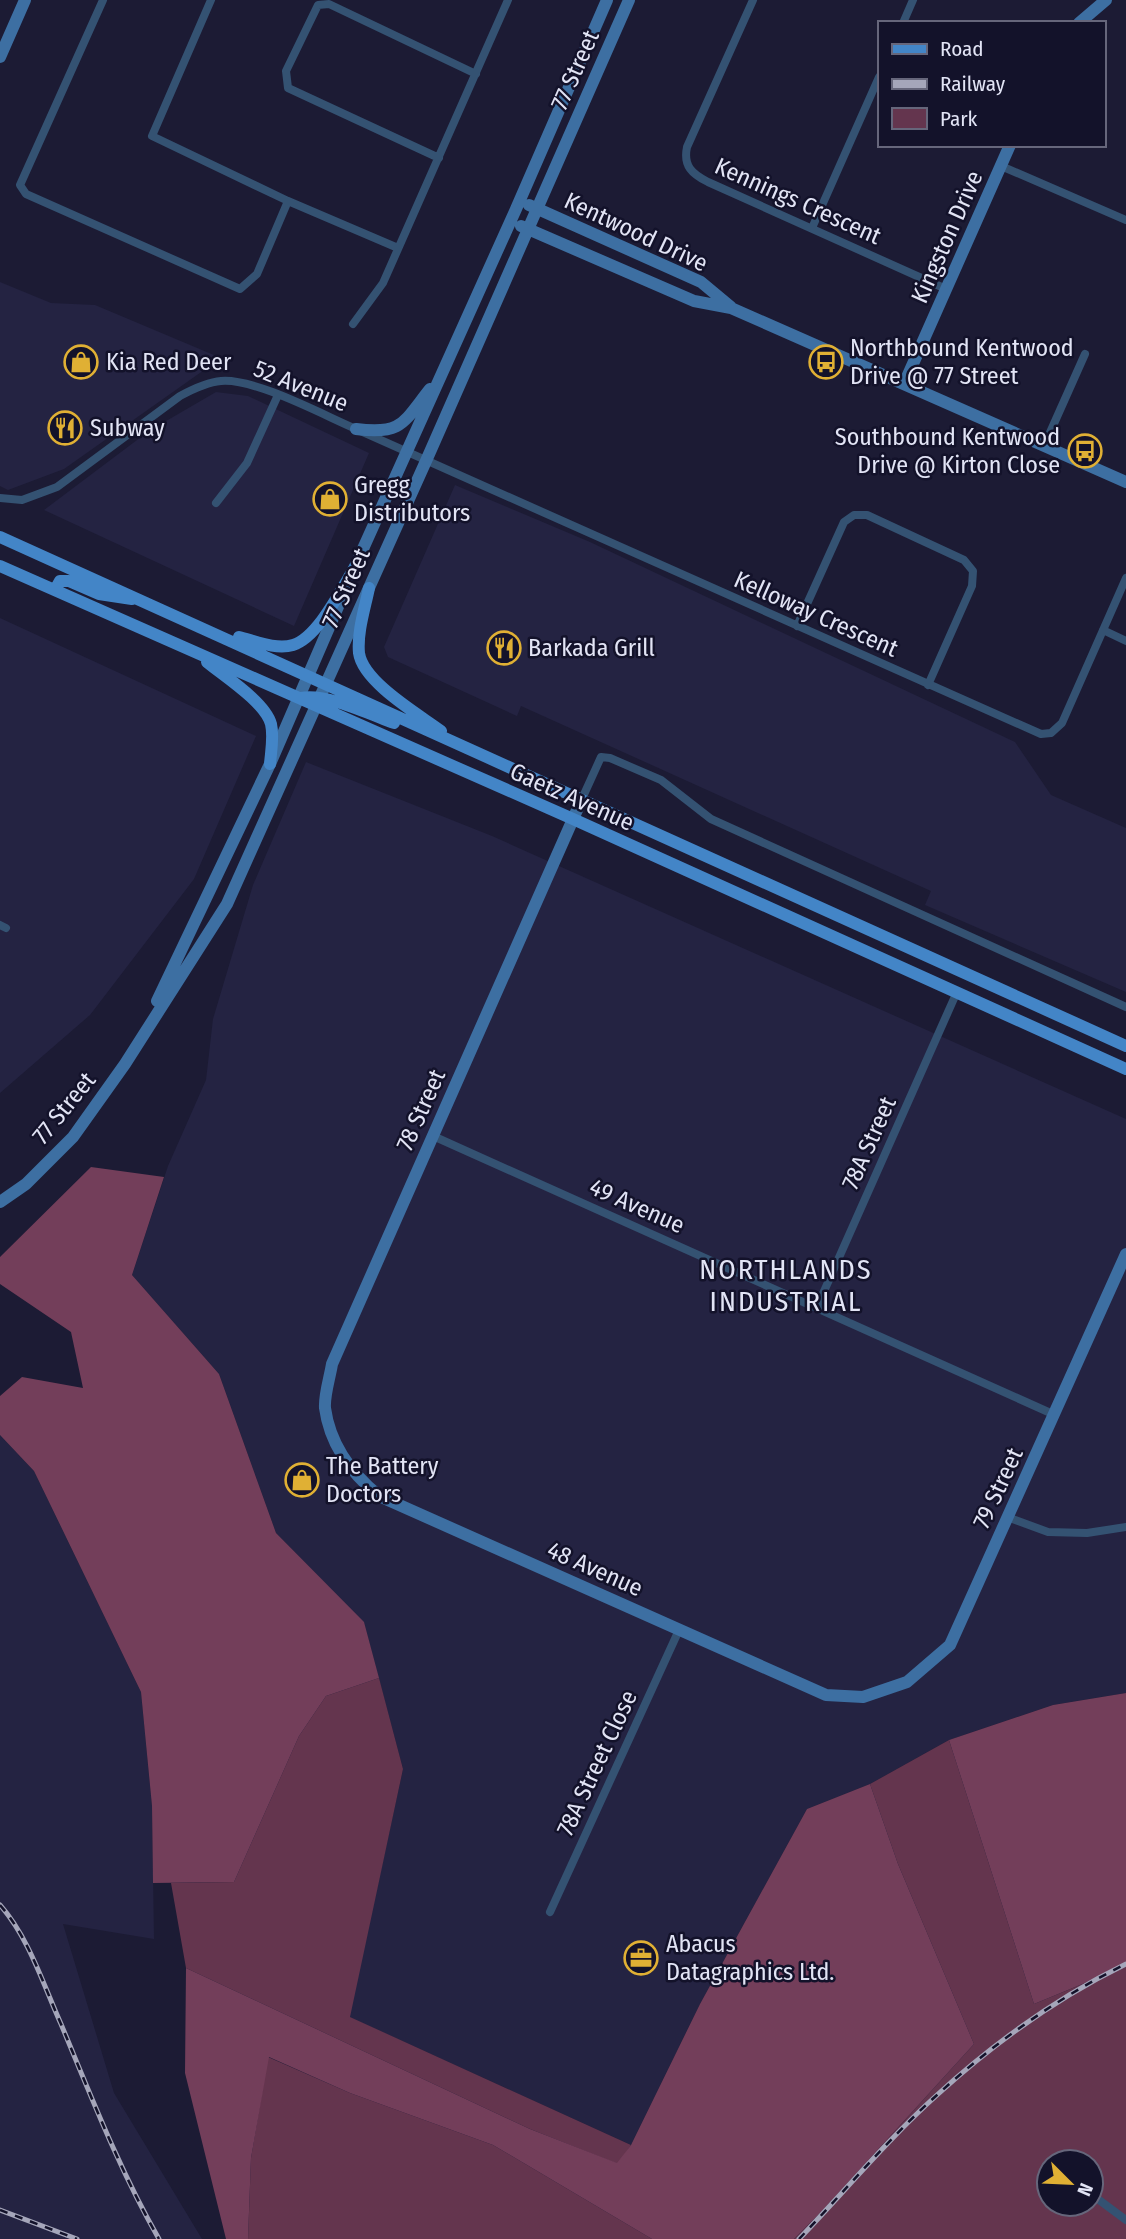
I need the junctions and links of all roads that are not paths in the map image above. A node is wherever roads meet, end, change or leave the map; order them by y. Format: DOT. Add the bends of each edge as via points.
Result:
graph roads {
  1 [pos="25,0"];
  2 [pos="103,0"];
  3 [pos="211,0"];
  4 [pos="508,0"];
  5 [pos="607,0"];
  6 [pos="629,0"];
  7 [pos="752,0"];
  8 [pos="913,0"];
  9 [pos="1106,0"];
  10 [pos="904,21"];
  11 [pos="1081,21"];
  12 [pos="0,57"];
  13 [pos="476,74"];
  14 [pos="878,79"];
  15 [pos="1009,147"];
  16 [pos="439,158"];
  17 [pos="1001,166"];
  18 [pos="288,201"];
  19 [pos="528,205"];
  20 [pos="1126,220"];
  21 [pos="510,222"];
  22 [pos="812,228"];
  23 [pos="529,229"];
  24 [pos="398,248"];
  25 [pos="946,289"];
  26 [pos="731,308"];
  27 [pos="353,324"];
  28 [pos="1084,354"];
  29 [pos="440,378"];
  30 [pos="904,384"];
  31 [pos="278,395"];
  32 [pos="356,429"];
  33 [pos="1044,446"];
  34 [pos="407,453"];
  35 [pos="426,461"];
  36 [pos="1126,482"];
  37 [pos="0,498"];
  38 [pos="216,503"];
  39 [pos="0,537"];
  40 [pos="357,564"];
  41 [pos="0,566"];
  42 [pos="1126,578"];
  43 [pos="369,588"];
  44 [pos="55,590"];
  45 [pos="146,601"];
  46 [pos="797,626"];
  47 [pos="209,630"];
  48 [pos="1103,630"];
  49 [pos="1126,641"];
  50 [pos="193,650"];
  51 [pos="308,674"];
  52 [pos="326,683"];
  53 [pos="928,685"];
  54 [pos="298,698"];
  55 [pos="317,702"];
  56 [pos="460,746"];
  57 [pos="270,764"];
  58 [pos="581,801"];
  59 [pos="573,819"];
  60 [pos="956,994"];
  61 [pos="1126,1007"];
  62 [pos="1126,1046"];
  63 [pos="125,1064"];
  64 [pos="1126,1069"];
  65 [pos="433,1136"];
  66 [pos="0,1202"];
  67 [pos="1126,1254"];
  68 [pos="817,1307"];
  69 [pos="1055,1415"];
  70 [pos="334,1441"];
  71 [pos="1007,1517"];
  72 [pos="1126,1527"];
  73 [pos="679,1630"];
  74 [pos="863,1697"];
  75 [pos="550,1912"];
  76 [pos="1105,2204"];
  77 [pos="1126,2220"];
  1 -- 12 [label="street"];
  2 -- 18 [label="street" via="20,185 26,194 240,289 257,274"];
  3 -- 18 [label="street" via="152,136"];
  4 -- 13 [label="street"];
  5 -- 19 [label="street, 77 Street" via="548,133 549,148"];
  6 -- 19 [label="street, 77 Street"];
  7 -- 22 [label="street, Kennings Crescent" via="687,148 686,163 708,182"];
  8 -- 10 [label="street"];
  9 -- 11 [label="street"];
  13 -- 16 [label="street"];
  13 -- 16 [label="street" via="329,5 318,5 286,71 288,88"];
  14 -- 22 [label="street"];
  15 -- 17 [label="street, Kingston Drive"];
  16 -- 24 [label="street"];
  17 -- 20 [label="street"];
  17 -- 25 [label="street, Kingston Drive"];
  18 -- 24 [label="street"];
  19 -- 21 [label="street, 77 Street"];
  19 -- 23 [label="street, 77 Street"];
  19 -- 26 [label="street, Kentwood Drive" via="701,282"];
  21 -- 23 [label="street, Kentwood Drive"];
  21 -- 29 [label="street, 77 Street"];
  22 -- 25 [label="street, Kennings Crescent"];
  23 -- 26 [label="street, Kentwood Drive" via="694,301"];
  23 -- 35 [label="street, 77 Street"];
  24 -- 27 [label="street" via="383,283"];
  25 -- 30 [label="street, Kingston Drive"];
  26 -- 30 [label="street, Kentwood Drive"];
  28 -- 33 [label="street"];
  29 -- 32 [label="street" via="399,426 381,431"];
  29 -- 34 [label="street, 77 Street"];
  30 -- 33 [label="street, Kentwood Drive"];
  31 -- 32 [label="street, 52 Avenue"];
  31 -- 37 [label="street, 52 Avenue" via="243,382 207,384 180,396 57,487 22,500"];
  31 -- 38 [label="street" via="247,463"];
  32 -- 34 [label="street, 52 Avenue"];
  33 -- 36 [label="street, Kentwood Drive"];
  34 -- 35 [label="street, Kelloway Crescent"];
  34 -- 40 [label="street, 77 Street"];
  35 -- 43 [label="street, 77 Street"];
  35 -- 46 [label="street, Kelloway Crescent"];
  39 -- 45 [label="main road, Gaetz Avenue"];
  40 -- 47 [label="main road" via="312,633 293,645 271,645"];
  40 -- 51 [label="street, 77 Street"];
  41 -- 44 [label="main road, Gaetz Avenue"];
  42 -- 48 [label="street, Kelloway Crescent"];
  43 -- 52 [label="street, 77 Street"];
  43 -- 56 [label="main road" via="359,643 362,664 372,678"];
  44 -- 45 [label="main road" via="60,581 67,581 99,594"];
  44 -- 50 [label="main road, Gaetz Avenue"];
  45 -- 47 [label="main road, Gaetz Avenue"];
  46 -- 53 [label="street, Kelloway Crescent"];
  46 -- 53 [label="street" via="844,522 854,515 867,515 964,560 974,571 972,586"];
  47 -- 51 [label="main road, Gaetz Avenue"];
  48 -- 49 [label="street"];
  48 -- 53 [label="street, Kelloway Crescent" via="1062,723 1051,733 1032,732"];
  50 -- 54 [label="main road, Gaetz Avenue"];
  50 -- 57 [label="main road" via="265,712 271,726"];
  51 -- 52 [label="main road, Gaetz Avenue"];
  51 -- 54 [label="street, 77 Street"];
  52 -- 55 [label="street, 77 Street"];
  52 -- 56 [label="main road, Gaetz Avenue"];
  54 -- 55 [label="main road, Gaetz Avenue"];
  54 -- 57 [label="street, 77 Street"];
  55 -- 56 [label="main road" via="348,706"];
  55 -- 59 [label="main road, Gaetz Avenue"];
  55 -- 63 [label="street, 77 Street" via="227,904"];
  56 -- 58 [label="main road, Gaetz Avenue"];
  57 -- 63 [label="street, 77 Street"];
  58 -- 59 [label="street, 78 Street"];
  58 -- 61 [label="street, Gaetz Avenue" via="601,757 610,758 661,780 711,819"];
  58 -- 62 [label="main road, Gaetz Avenue"];
  59 -- 60 [label="main road, Gaetz Avenue"];
  59 -- 65 [label="street, 78 Street"];
  60 -- 64 [label="main road, Gaetz Avenue"];
  60 -- 68 [label="street, 78A Street"];
  63 -- 66 [label="street, 77 Street" via="73,1137 26,1184"];
  65 -- 68 [label="street, 49 Avenue"];
  65 -- 70 [label="street, 78 Street" via="332,1364 325,1406"];
  67 -- 69 [label="street, 79 Street"];
  68 -- 69 [label="street, 49 Avenue"];
  69 -- 71 [label="street, 79 Street"];
  70 -- 73 [label="street, 48 Avenue" via="359,1479 379,1496"];
  71 -- 72 [label="street" via="1048,1532"];
  71 -- 74 [label="street, 79 Street" via="950,1645 907,1682"];
  73 -- 74 [label="street, 48 Avenue" via="826,1695"];
  73 -- 75 [label="street, 78A Street Close"];
  76 -- 77 [label="street"];
}
